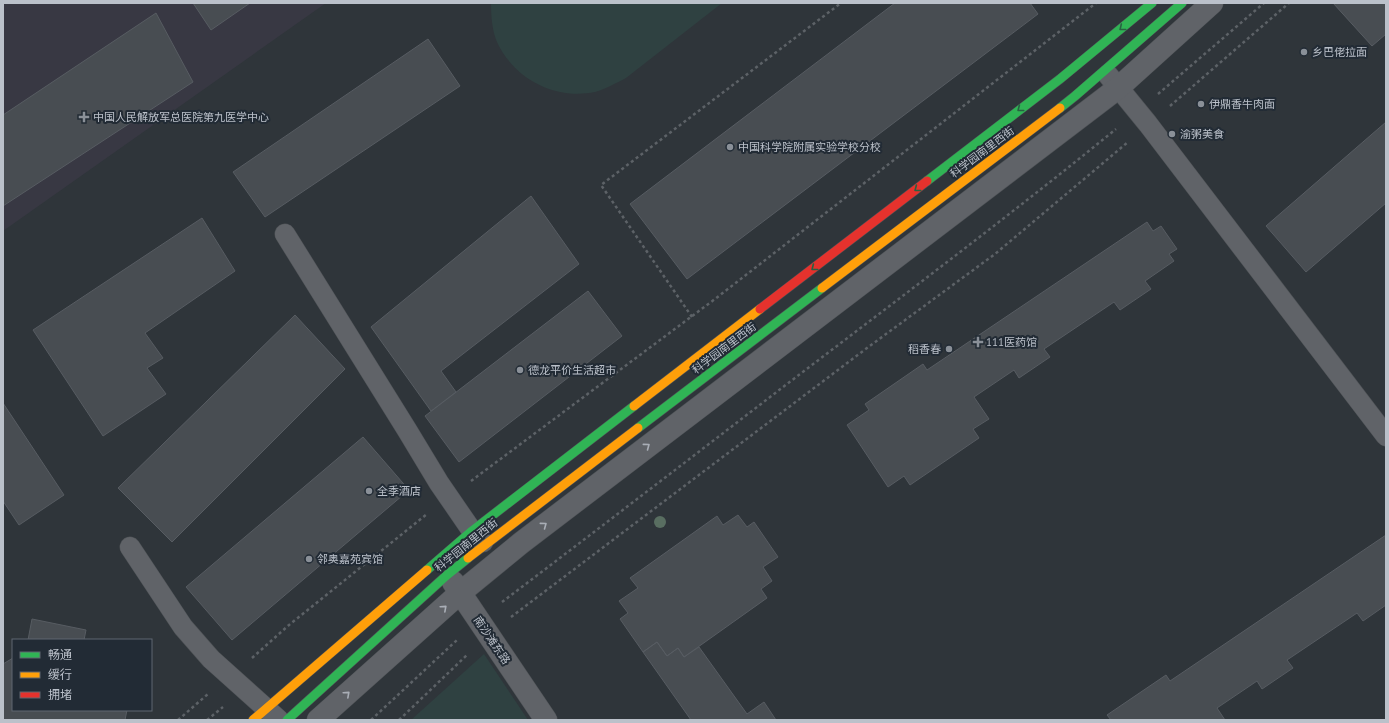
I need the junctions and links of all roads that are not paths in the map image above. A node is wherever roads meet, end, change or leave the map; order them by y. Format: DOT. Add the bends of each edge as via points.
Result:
graph roads {
  1 [pos="1152,3"];
  2 [pos="1182,3"];
  3 [pos="1212,3"];
  4 [pos="1091,53"];
  5 [pos="1111,79"];
  6 [pos="285,234"];
  7 [pos="1386,436"];
  8 [pos="485,545"];
  9 [pos="130,546"];
  10 [pos="442,568"];
  11 [pos="460,593"];
  12 [pos="266,716"];
  13 [pos="287,720"];
  14 [pos="318,720"];
  15 [pos="546,720"];
  1 -- 4 [label="street, one-way"];
  2 -- 5 [label="street"];
  3 -- 5 [label="street"];
  4 -- 5 [label="lane"];
  4 -- 8 [label="street, one-way" via="656,390"];
  5 -- 7 [label="lane"];
  5 -- 8 [label="street" via="691,412"];
  6 -- 8 [label="lane" via="439,483"];
  8 -- 10 [label="street, 科学园南里西街"];
  8 -- 10 [label="street"];
  8 -- 11 [label="street"];
  9 -- 12 [label="lane" via="183,627"];
  10 -- 11 [label="street, 南沙滩东路"];
  10 -- 12 [label="street"];
  10 -- 13 [label="street, 科学园南里西街"];
  14 -- 11 [label="street, one-way"];
  11 -- 15 [label="street, 南沙滩东路"];
}
